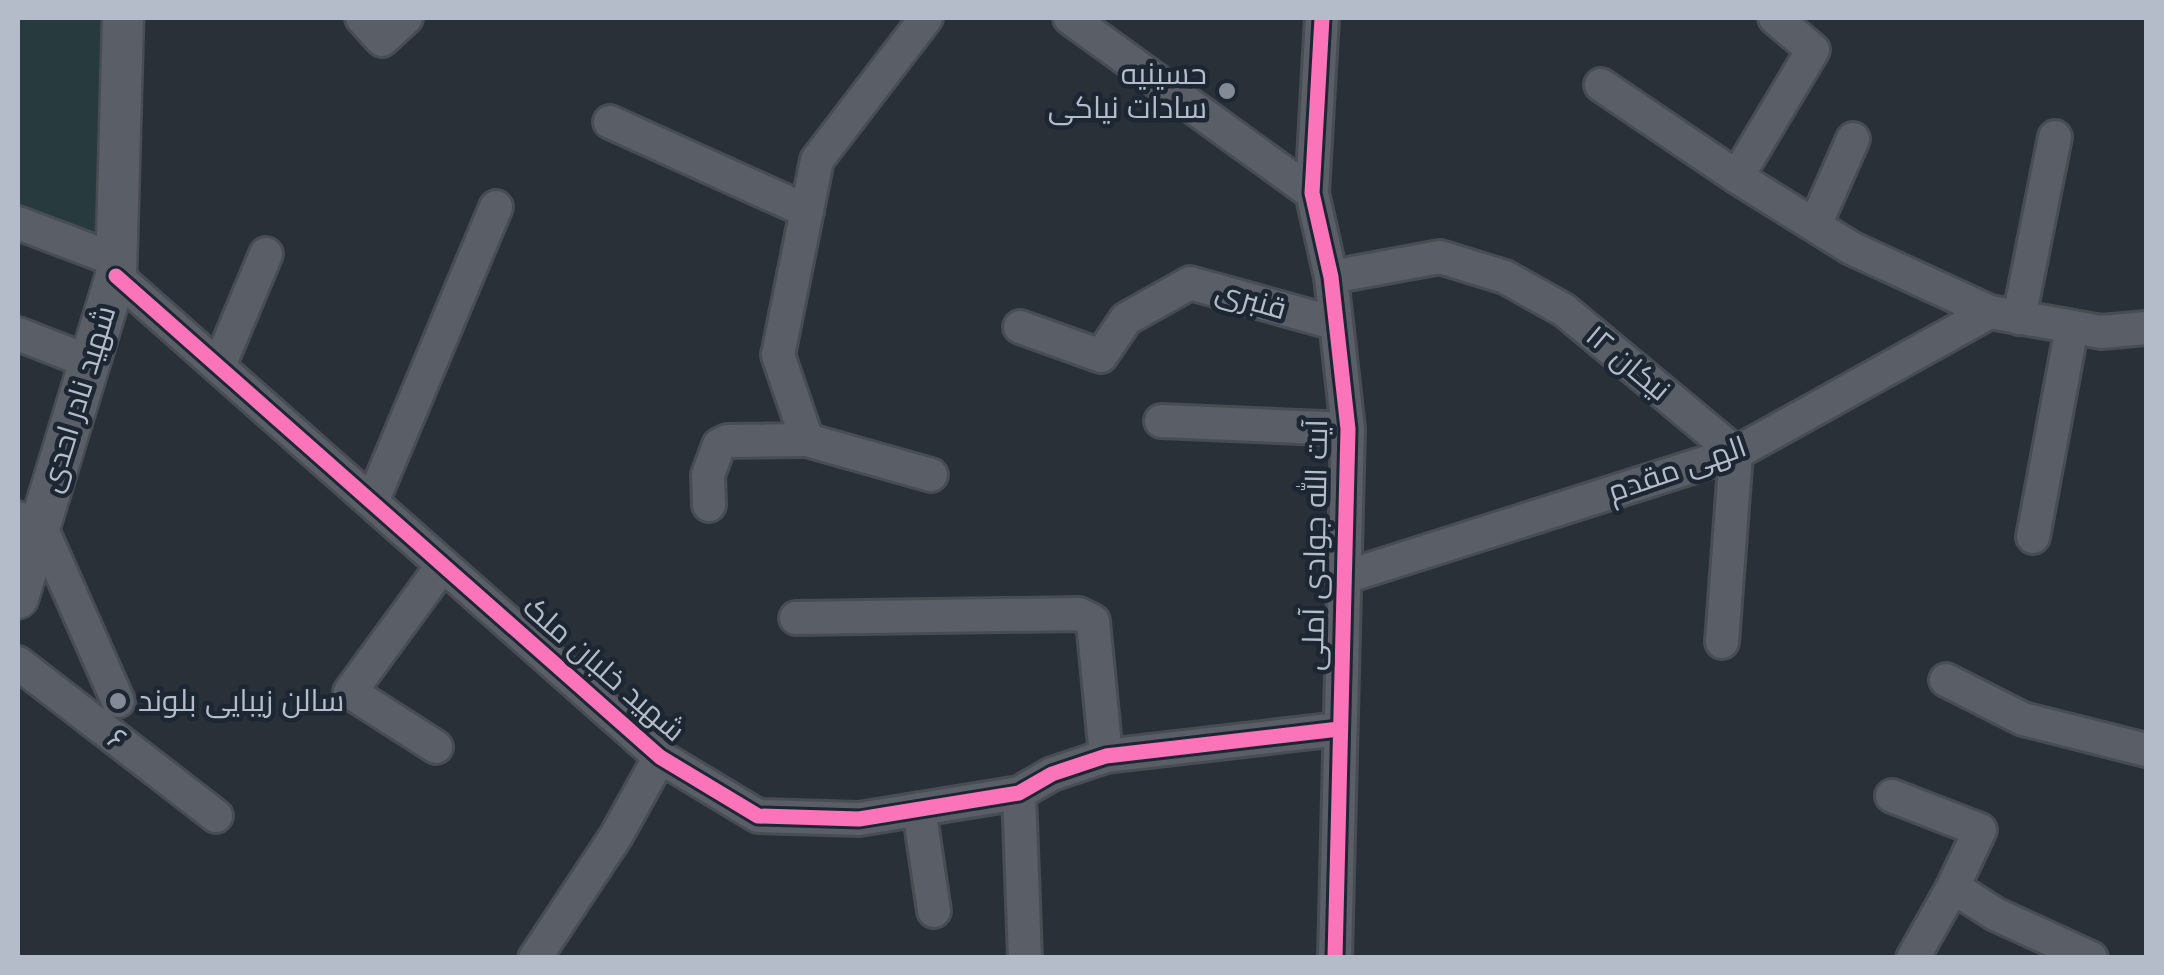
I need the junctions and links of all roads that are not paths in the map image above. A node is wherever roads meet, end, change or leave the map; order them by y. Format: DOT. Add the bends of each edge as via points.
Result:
graph roads {
  1 [pos="362,18"];
  2 [pos="406,18"];
  3 [pos="926,18"];
  4 [pos="1070,18"];
  5 [pos="1322,18"];
  6 [pos="1775,18"];
  7 [pos="131,24"];
  8 [pos="1601,85"];
  9 [pos="610,122"];
  10 [pos="2055,137"];
  11 [pos="1854,139"];
  12 [pos="1737,177"];
  13 [pos="1312,193"];
  14 [pos="496,208"];
  15 [pos="807,211"];
  16 [pos="18,223"];
  17 [pos="1815,225"];
  18 [pos="266,254"];
  19 [pos="116,268"];
  20 [pos="1331,277"];
  21 [pos="2005,315"];
  22 [pos="1334,323"];
  23 [pos="2072,326"];
  24 [pos="1020,327"];
  25 [pos="2146,328"];
  26 [pos="18,334"];
  27 [pos="90,362"];
  28 [pos="218,366"];
  29 [pos="1161,420"];
  30 [pos="1348,429"];
  31 [pos="807,440"];
  32 [pos="1736,453"];
  33 [pos="932,475"];
  34 [pos="372,502"];
  35 [pos="709,505"];
  36 [pos="29,521"];
  37 [pos="2032,537"];
  38 [pos="443,566"];
  39 [pos="1342,578"];
  40 [pos="18,598"];
  41 [pos="796,618"];
  42 [pos="1722,642"];
  43 [pos="18,662"];
  44 [pos="1946,680"];
  45 [pos="118,700"];
  46 [pos="1339,729"];
  47 [pos="436,747"];
  48 [pos="2146,750"];
  49 [pos="1106,756"];
  50 [pos="660,757"];
  51 [pos="1020,792"];
  52 [pos="1892,796"];
  53 [pos="919,809"];
  54 [pos="216,816"];
  55 [pos="1953,887"];
  56 [pos="934,911"];
  57 [pos="536,958"];
  58 [pos="1025,958"];
  59 [pos="1335,958"];
  60 [pos="1913,958"];
  61 [pos="2090,958"];
  1 -- 2 [label="street" via="382,40"];
  3 -- 15 [label="street" via="817,160"];
  4 -- 13 [label="street"];
  5 -- 13 [label="street, آیت الله جوادی آملی"];
  6 -- 12 [label="street" via="1813,50"];
  7 -- 19 [label="street, شهید نادر احدی"];
  8 -- 12 [label="street"];
  9 -- 15 [label="street"];
  10 -- 21 [label="street"];
  11 -- 17 [label="street"];
  12 -- 17 [label="street"];
  13 -- 20 [label="street, آیت الله جوادی آملی"];
  14 -- 34 [label="street"];
  15 -- 31 [label="street" via="778,355"];
  16 -- 19 [label="street"];
  17 -- 21 [label="street" via="1851,248"];
  18 -- 28 [label="street"];
  19 -- 27 [label="street, شهید نادر احدی"];
  19 -- 28 [label="street, شهید خلبان ملک"];
  20 -- 22 [label="street, آیت الله جوادی آملی"];
  20 -- 32 [label="street, نیکان ۱۲" via="1440,257 1505,278 1564,310"];
  21 -- 23 [label="street"];
  21 -- 32 [label="street, الهی مقدم"];
  22 -- 24 [label="street, قنبری" via="1190,282 1126,319 1100,356"];
  22 -- 30 [label="street, آیت الله جوادی آملی"];
  23 -- 25 [label="street" via="2101,332"];
  23 -- 37 [label="street"];
  26 -- 27 [label="street"];
  27 -- 36 [label="street, شهید نادر احدی"];
  28 -- 34 [label="street, شهید خلبان ملک"];
  29 -- 30 [label="street"];
  30 -- 39 [label="street, آیت الله جوادی آملی"];
  31 -- 33 [label="street"];
  31 -- 35 [label="street" via="719,444 708,475"];
  32 -- 39 [label="street, الهی مقدم"];
  32 -- 42 [label="street"];
  34 -- 38 [label="street, شهید خلبان ملک"];
  36 -- 40 [label="street, شهید نادر احدی"];
  36 -- 45 [label="street"];
  38 -- 47 [label="street" via="350,692"];
  38 -- 50 [label="street, شهید خلبان ملک"];
  39 -- 46 [label="street, آیت الله جوادی آملی"];
  41 -- 49 [label="street" via="1087,616 1093,621"];
  43 -- 54 [label="street, ۶"];
  44 -- 48 [label="street" via="2023,719"];
  46 -- 49 [label="street, شهید خلبان ملک"];
  46 -- 59 [label="street, آیت الله جوادی آملی"];
  49 -- 51 [label="street, شهید خلبان ملک"];
  50 -- 53 [label="street, شهید خلبان ملک" via="758,816 858,819"];
  50 -- 57 [label="street"];
  51 -- 53 [label="street, شهید خلبان ملک"];
  51 -- 58 [label="street"];
  52 -- 55 [label="street" via="1980,830"];
  53 -- 56 [label="street"];
  55 -- 60 [label="street"];
  55 -- 61 [label="street"];
}
